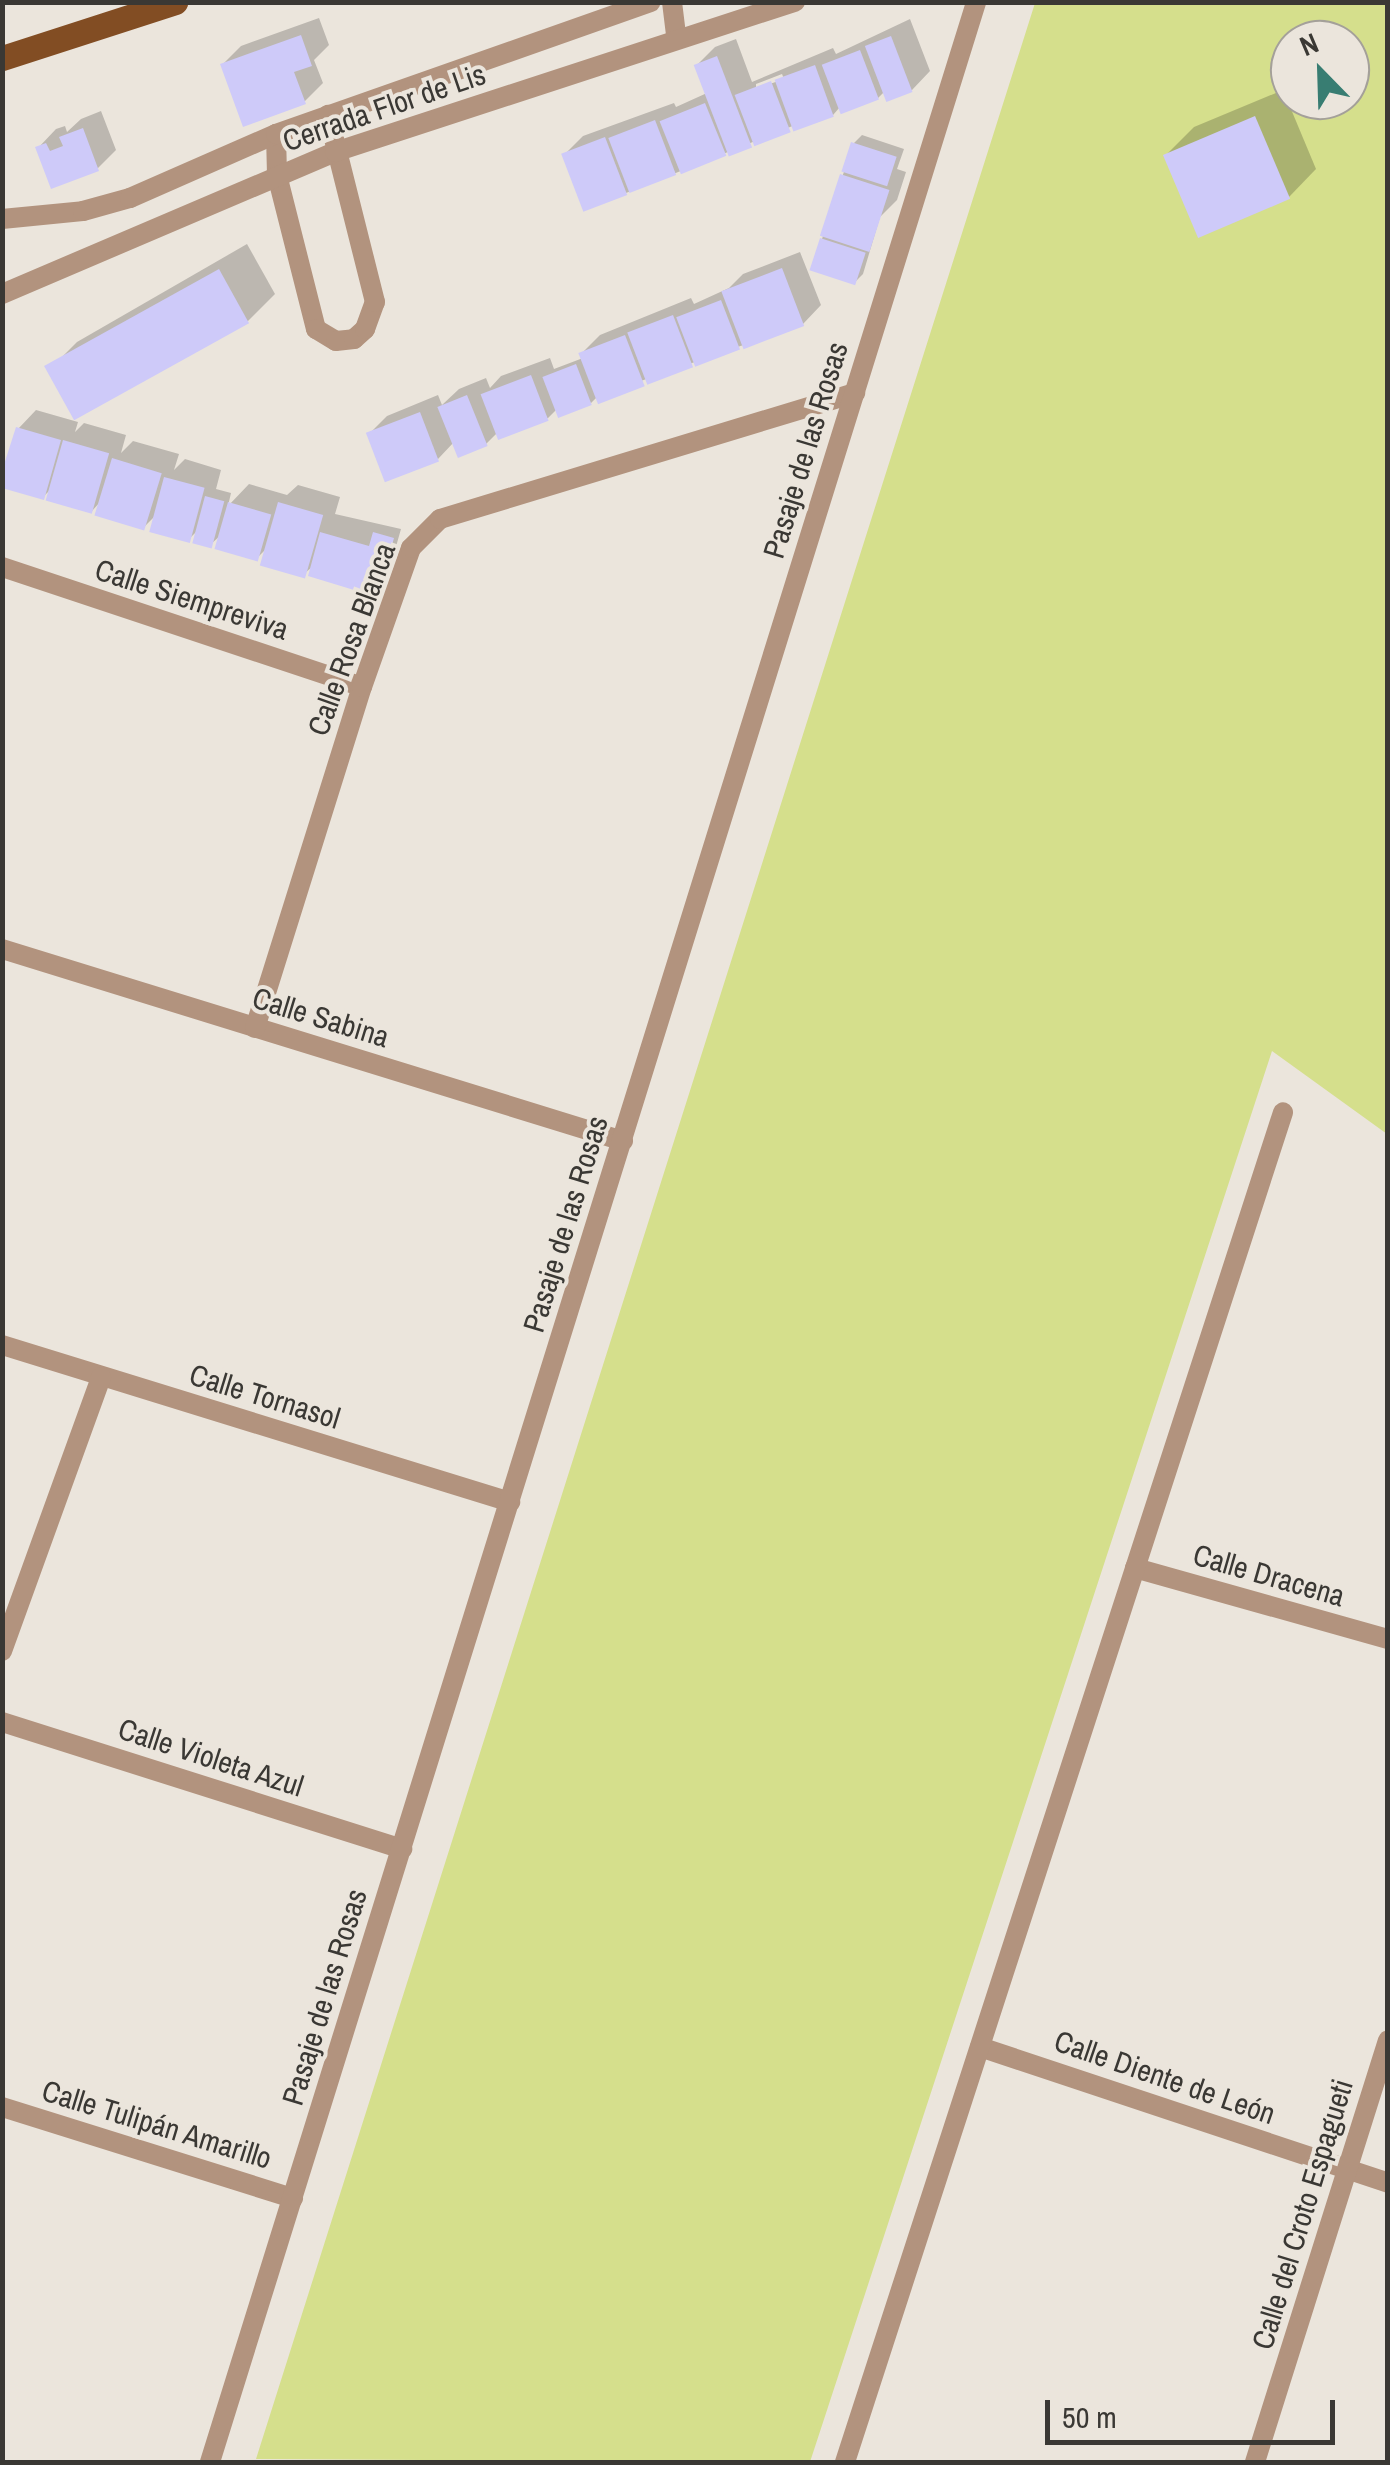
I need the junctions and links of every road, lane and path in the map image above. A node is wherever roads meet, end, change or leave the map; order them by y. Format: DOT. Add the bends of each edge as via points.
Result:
graph roads {
  1 [pos="175,2"];
  2 [pos="650,2"];
  3 [pos="672,2"];
  4 [pos="794,2"];
  5 [pos="976,2"];
  6 [pos="678,40"];
  7 [pos="2,58"];
  8 [pos="328,115"];
  9 [pos="276,134"];
  10 [pos="334,152"];
  11 [pos="277,175"];
  12 [pos="2,218"];
  13 [pos="2,294"];
  14 [pos="854,393"];
  15 [pos="2,567"];
  16 [pos="362,687"];
  17 [pos="2,949"];
  18 [pos="255,1028"];
  19 [pos="1284,1112"];
  20 [pos="623,1141"];
  21 [pos="2,1345"];
  22 [pos="101,1377"];
  23 [pos="510,1502"];
  24 [pos="1135,1568"];
  25 [pos="1388,1639"];
  26 [pos="2,1651"];
  27 [pos="2,1722"];
  28 [pos="402,1849"];
  29 [pos="1388,2041"];
  30 [pos="980,2046"];
  31 [pos="2,2107"];
  32 [pos="1348,2170"];
  33 [pos="1388,2183"];
  34 [pos="293,2198"];
  35 [pos="210,2462"];
  36 [pos="844,2462"];
  37 [pos="1255,2462"];
  1 -- 7 [label="main road"];
  2 -- 8 [label="street, Cerrada Flor de Lis"];
  3 -- 6 [label="street"];
  4 -- 6 [label="street, Cerrada Flor de Lis"];
  5 -- 14 [label="street, Pasaje de las Rosas"];
  6 -- 10 [label="street, Cerrada Flor de Lis"];
  8 -- 9 [label="street, Cerrada Flor de Lis"];
  8 -- 10 [label="street"];
  9 -- 11 [label="street"];
  9 -- 12 [label="street, Cerrada Flor de Lis" via="130,198 83,211"];
  10 -- 11 [label="street, Cerrada Flor de Lis"];
  10 -- 11 [label="street" via="375,302 354,339 336,341 316,329"];
  11 -- 13 [label="street, Cerrada Flor de Lis"];
  14 -- 16 [label="street, Calle Rosa Blanca" via="440,518 412,548"];
  14 -- 20 [label="street, Pasaje de las Rosas"];
  15 -- 16 [label="street, Calle Siempreviva"];
  16 -- 18 [label="street, Calle Rosa Blanca"];
  17 -- 18 [label="street, Calle Sabina"];
  18 -- 20 [label="street, Calle Sabina"];
  19 -- 24 [label="street"];
  20 -- 23 [label="street, Pasaje de las Rosas"];
  21 -- 22 [label="street, Calle Tornasol"];
  22 -- 23 [label="street, Calle Tornasol"];
  22 -- 26 [label="street"];
  23 -- 28 [label="street, Pasaje de las Rosas"];
  24 -- 25 [label="street, Calle Dracena"];
  24 -- 30 [label="street"];
  27 -- 28 [label="street, Calle Violeta Azul"];
  28 -- 34 [label="street, Pasaje de las Rosas"];
  29 -- 32 [label="street, Calle del Croto Espagueti"];
  30 -- 32 [label="street, Calle Diente de León"];
  30 -- 36 [label="street"];
  31 -- 34 [label="street, Calle Tulipán Amarillo"];
  32 -- 33 [label="street, Calle Diente de León"];
  32 -- 37 [label="street, Calle del Croto Espagueti"];
  34 -- 35 [label="street, Pasaje de las Rosas"];
}
